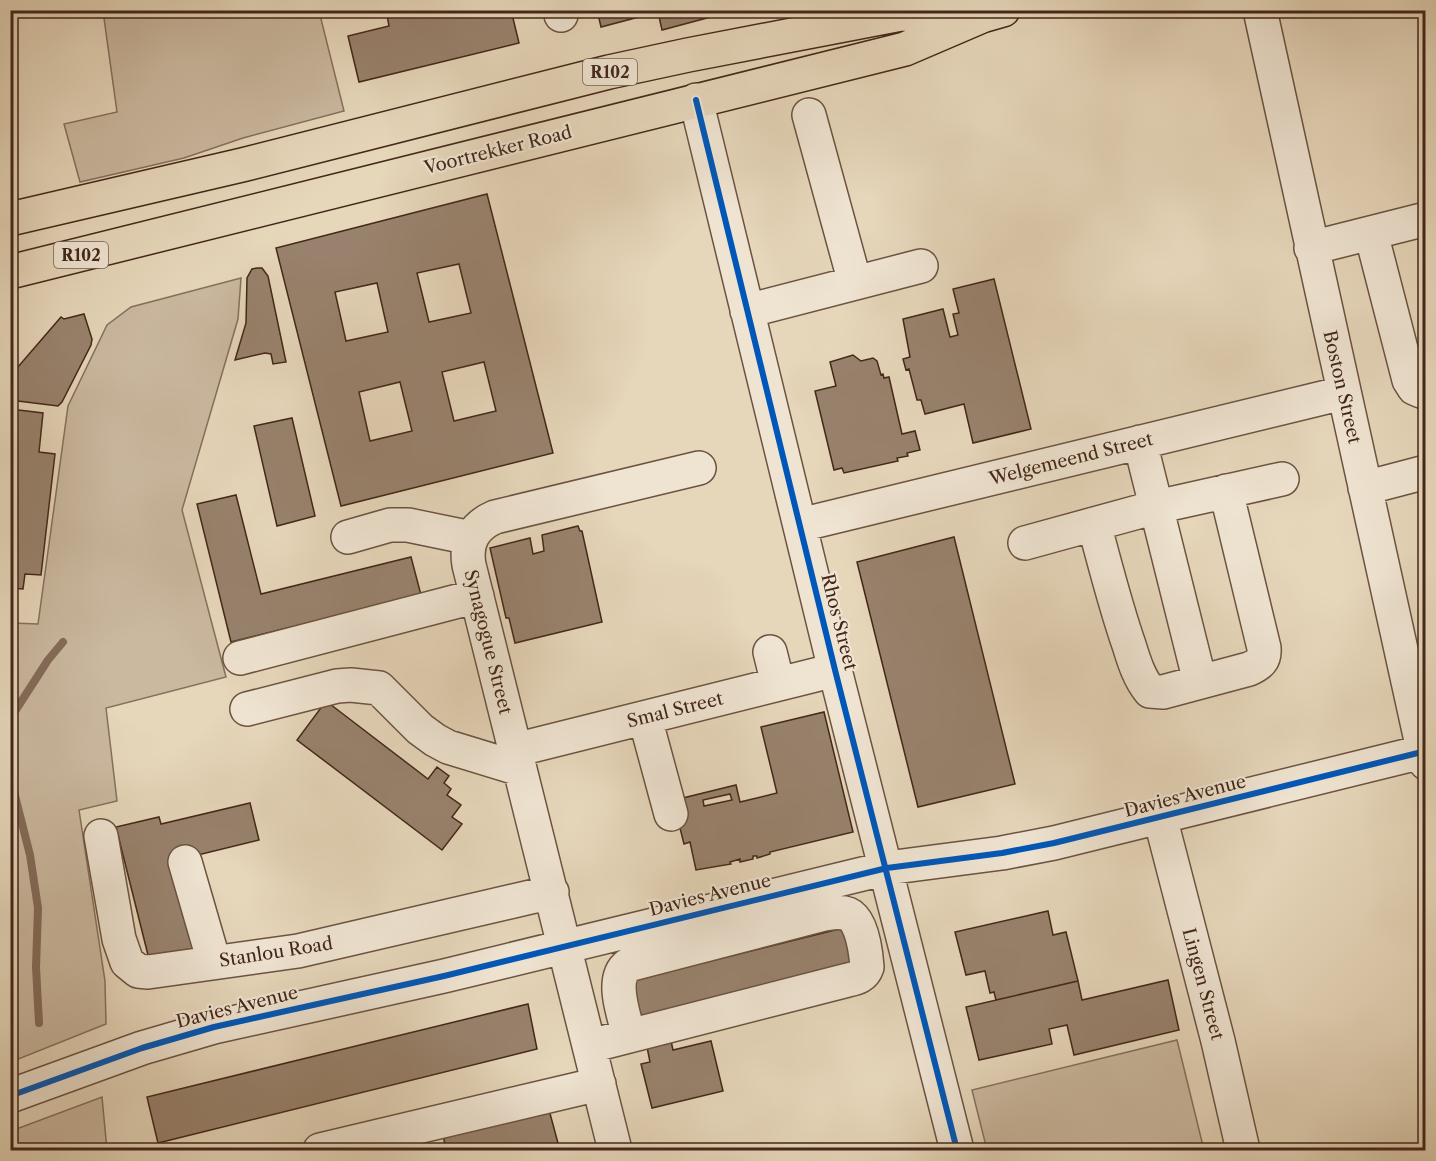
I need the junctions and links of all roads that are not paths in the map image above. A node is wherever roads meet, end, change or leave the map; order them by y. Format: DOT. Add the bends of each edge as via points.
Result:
graph roads {
  1 [pos="1260,10"];
  2 [pos="993,14"];
  3 [pos="696,99"];
  4 [pos="809,115"];
  5 [pos="10,219"];
  6 [pos="1425,219"];
  7 [pos="1371,233"];
  8 [pos="1311,248"];
  9 [pos="921,266"];
  10 [pos="10,272"];
  11 [pos="855,283"];
  12 [pos="747,311"];
  13 [pos="1425,390"];
  14 [pos="1343,393"];
  15 [pos="1140,442"];
  16 [pos="699,468"];
  17 [pos="1425,472"];
  18 [pos="1282,479"];
  19 [pos="1365,488"];
  20 [pos="1226,491"];
  21 [pos="1156,507"];
  22 [pos="1094,524"];
  23 [pos="800,525"];
  24 [pos="348,537"];
  25 [pos="471,538"];
  26 [pos="1025,543"];
  27 [pos="477,597"];
  28 [pos="770,652"];
  29 [pos="240,658"];
  30 [pos="835,670"];
  31 [pos="1200,682"];
  32 [pos="778,684"];
  33 [pos="247,709"];
  34 [pos="645,718"];
  35 [pos="1425,755"];
  36 [pos="517,759"];
  37 [pos="671,813"];
  38 [pos="1160,817"];
  39 [pos="101,836"];
  40 [pos="185,862"];
  41 [pos="886,868"];
  42 [pos="552,892"];
  43 [pos="565,946"];
  44 [pos="214,962"];
  45 [pos="629,1036"];
  46 [pos="590,1046"];
  47 [pos="599,1084"];
  48 [pos="11,1096"];
  49 [pos="320,1150"];
  50 [pos="615,1150"];
  51 [pos="957,1150"];
  52 [pos="1243,1150"];
  1 -- 8 [label="street, Boston Street"];
  2 -- 3 [label="main road, Voortrekker Road / R102" via="905,49"];
  2 -- 5 [label="main road, Voortrekker Road / R102" via="901,14 687,55"];
  3 -- 10 [label="main road, Voortrekker Road / R102"];
  3 -- 12 [label="street, Rhos Street"];
  4 -- 11 [label="street"];
  6 -- 7 [label="street"];
  7 -- 8 [label="street"];
  7 -- 13 [label="street" via="1409,380 1413,388"];
  8 -- 14 [label="street, Boston Street"];
  9 -- 11 [label="street"];
  11 -- 12 [label="street"];
  12 -- 23 [label="street, Rhos Street"];
  14 -- 15 [label="street, Welgemeend Street"];
  14 -- 19 [label="street, Boston Street"];
  15 -- 21 [label="street"];
  15 -- 23 [label="street, Welgemeend Street"];
  16 -- 25 [label="street" via="495,517 480,524"];
  17 -- 19 [label="street"];
  18 -- 20 [label="street"];
  19 -- 35 [label="street, Boston Street"];
  20 -- 21 [label="street"];
  20 -- 31 [label="street" via="1265,655 1249,669"];
  21 -- 22 [label="street"];
  21 -- 31 [label="street"];
  22 -- 26 [label="street"];
  22 -- 31 [label="street" via="1120,621 1143,683 1156,693"];
  23 -- 30 [label="street, Rhos Street"];
  24 -- 25 [label="street" via="390,525 408,525"];
  25 -- 27 [label="street, Synagogue Street" via="468,556"];
  27 -- 29 [label="street"];
  27 -- 36 [label="street, Synagogue Street"];
  28 -- 32 [label="street"];
  30 -- 32 [label="street, Smal Street"];
  30 -- 41 [label="street, Rhos Street"];
  32 -- 34 [label="street, Smal Street" via="708,691"];
  33 -- 36 [label="street" via="337,686 379,688 420,729 448,747"];
  34 -- 36 [label="street, Smal Street"];
  34 -- 37 [label="street"];
  35 -- 38 [label="street, Davies Avenue"];
  36 -- 42 [label="street, Synagogue Street"];
  38 -- 41 [label="street, Davies Avenue" via="1002,854"];
  38 -- 52 [label="street, Lingen Street"];
  39 -- 44 [label="street, Stanlou Road" via="119,939 127,962 138,971 148,972"];
  40 -- 44 [label="street"];
  41 -- 43 [label="street, Davies Avenue"];
  41 -- 51 [label="street, Rhos Street"];
  42 -- 43 [label="street, Synagogue Street"];
  42 -- 44 [label="street, Stanlou Road" via="333,944"];
  43 -- 46 [label="street, Synagogue Street"];
  43 -- 48 [label="street, Davies Avenue" via="204,1029"];
  45 -- 45 [label="street" via="859,977 867,967 859,927 845,913 824,914 628,965 618,981"];
  45 -- 46 [label="street"];
  46 -- 47 [label="street, Synagogue Street"];
  47 -- 49 [label="street"];
  47 -- 50 [label="street, Synagogue Street"];
}
